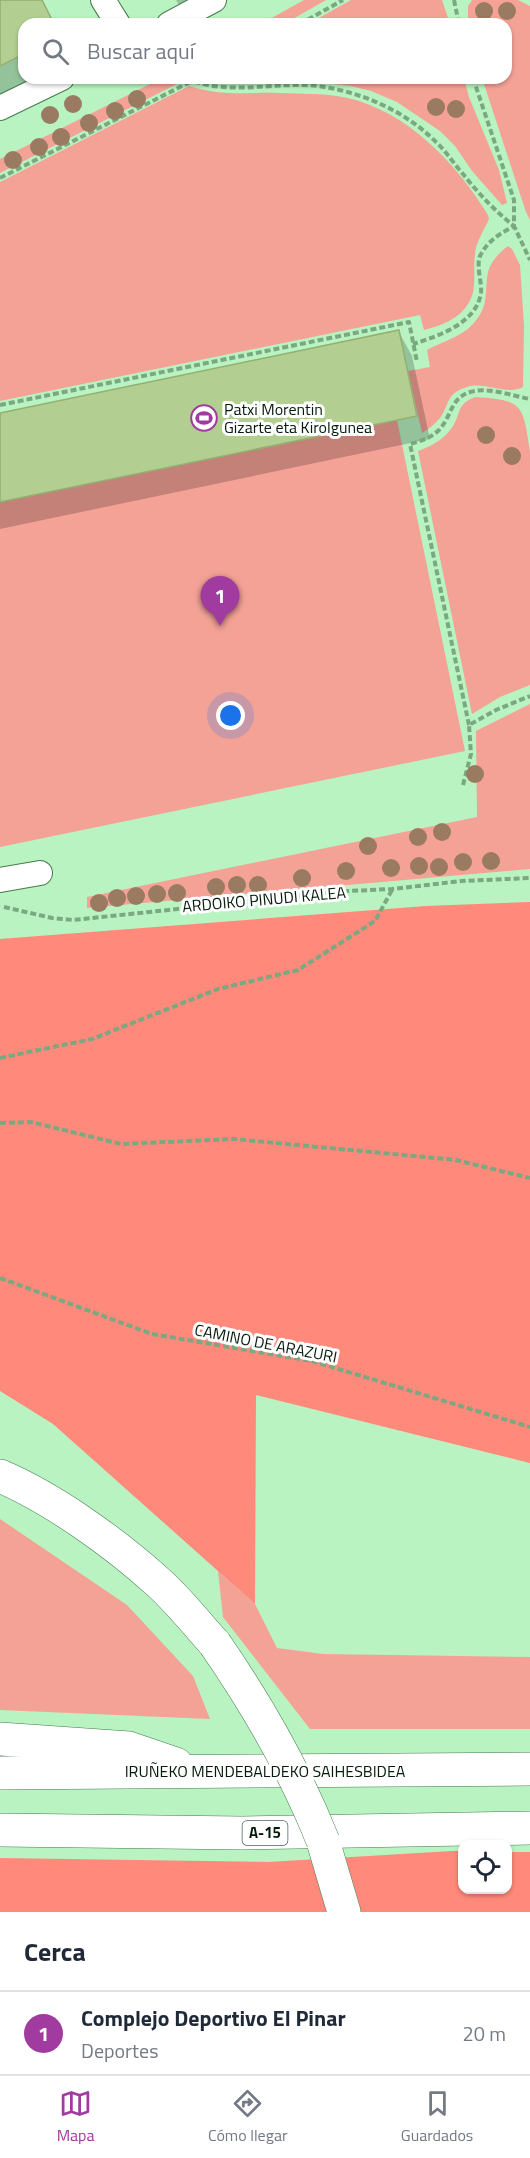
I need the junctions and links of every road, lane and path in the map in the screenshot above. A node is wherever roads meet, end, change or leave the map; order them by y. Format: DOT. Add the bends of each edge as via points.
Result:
graph roads {
  1 [pos="104,0"];
  2 [pos="214,0"];
  3 [pos="343,0"];
  4 [pos="454,0"];
  5 [pos="114,18"];
  6 [pos="180,18"];
  7 [pos="311,18"];
  8 [pos="458,18"];
  9 [pos="50,84"];
  10 [pos="187,84"];
  11 [pos="205,84"];
  12 [pos="475,84"];
  13 [pos="0,108"];
  14 [pos="0,177"];
  15 [pos="514,226"];
  16 [pos="530,261"];
  17 [pos="413,344"];
  18 [pos="417,362"];
  19 [pos="530,399"];
  20 [pos="0,405"];
  21 [pos="530,696"];
  22 [pos="469,725"];
  23 [pos="463,785"];
  24 [pos="40,873"];
  25 [pos="530,878"];
  26 [pos="0,880"];
  27 [pos="392,890"];
  28 [pos="0,907"];
  29 [pos="0,1058"];
  30 [pos="0,1123"];
  31 [pos="530,1178"];
  32 [pos="0,1278"];
  33 [pos="530,1427"];
  34 [pos="0,1476"];
  35 [pos="0,1739"];
  36 [pos="530,1769"];
  37 [pos="201,1772"];
  38 [pos="0,1773"];
  39 [pos="530,1828"];
  40 [pos="0,1830"];
  41 [pos="344,1912"];
  1 -- 5 [label="street"];
  2 -- 6 [label="street"];
  3 -- 7 [label="path"];
  4 -- 8 [label="path"];
  9 -- 13 [label="street"];
  10 -- 14 [label="path"];
  11 -- 15 [label="path" via="318,86 362,96 398,112 437,142 490,206"];
  12 -- 15 [label="path" via="514,200"];
  15 -- 16 [label="path"];
  15 -- 17 [label="path" via="494,237 479,258 481,295 464,321"];
  17 -- 18 [label="path"];
  17 -- 20 [label="path" via="409,322"];
  19 -- 22 [label="path" via="495,392 467,393 451,406 439,430 410,444"];
  21 -- 22 [label="path"];
  22 -- 23 [label="path" via="471,754"];
  24 -- 26 [label="street"];
  25 -- 27 [label="path, ARDOIKO PINUDI KALEA"];
  27 -- 28 [label="path, ARDOIKO PINUDI KALEA" via="349,891 73,920"];
  27 -- 29 [label="path" via="375,921 298,970 218,989 92,1039"];
  30 -- 31 [label="path" via="31,1122 121,1144 234,1139 456,1160"];
  32 -- 33 [label="path, CAMINO DE ARAZURI" via="152,1334 312,1361"];
  34 -- 41 [label="highway, bridge" via="101,1536 160,1584 215,1644 277,1742 306,1797"];
  35 -- 37 [label="highway" via="129,1748"];
  36 -- 37 [label="highway, IRUÑEKO MENDEBALDEKO SAIHESBIDEA"];
  37 -- 38 [label="highway, IRUÑEKO MENDEBALDEKO SAIHESBIDEA"];
  39 -- 40 [label="highway, A-15" via="242,1833"];
}
